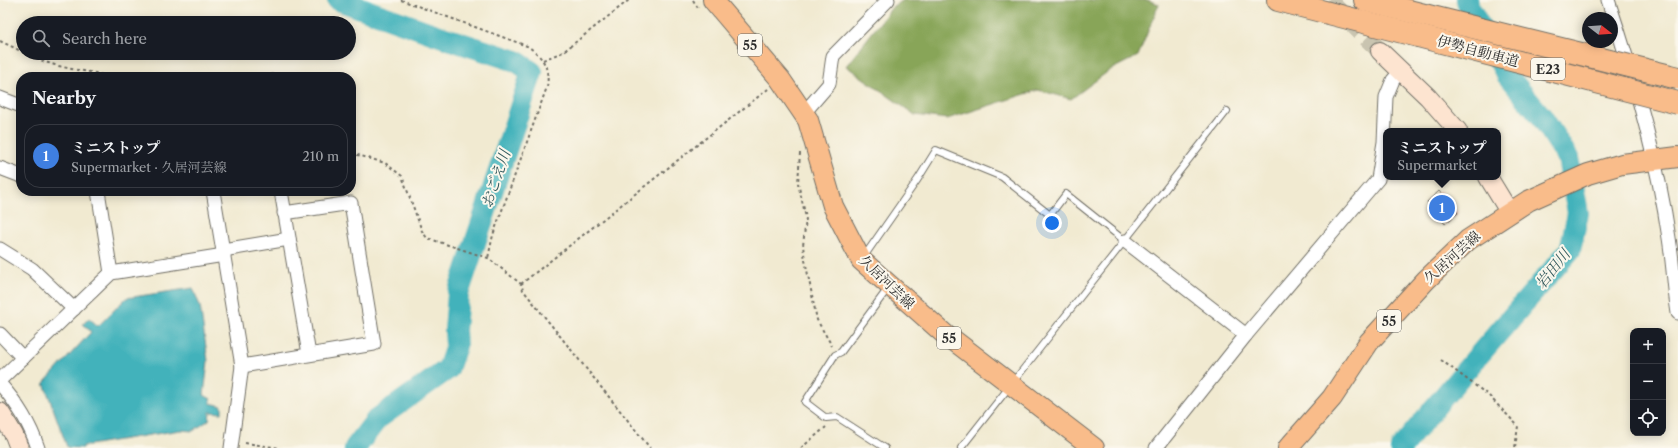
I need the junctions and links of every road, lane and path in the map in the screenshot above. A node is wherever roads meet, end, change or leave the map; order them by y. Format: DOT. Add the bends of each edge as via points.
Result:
graph roads {
  1 [pos="401,0"];
  2 [pos="629,0"];
  3 [pos="693,0"];
  4 [pos="888,0"];
  5 [pos="1278,0"];
  6 [pos="1366,0"];
  7 [pos="1608,0"];
  8 [pos="708,6"];
  9 [pos="0,41"];
  10 [pos="16,49"];
  11 [pos="1380,50"];
  12 [pos="43,60"];
  13 [pos="543,60"];
  14 [pos="78,69"];
  15 [pos="1402,71"];
  16 [pos="78,72"];
  17 [pos="89,72"];
  18 [pos="1678,78"];
  19 [pos="772,91"];
  20 [pos="0,98"];
  21 [pos="1678,103"];
  22 [pos="16,104"];
  23 [pos="1227,111"];
  24 [pos="802,114"];
  25 [pos="1385,128"];
  26 [pos="1455,128"];
  27 [pos="1383,148"];
  28 [pos="800,152"];
  29 [pos="356,155"];
  30 [pos="1678,157"];
  31 [pos="1647,161"];
  32 [pos="0,168"];
  33 [pos="16,174"];
  34 [pos="1490,180"];
  35 [pos="99,196"];
  36 [pos="214,196"];
  37 [pos="282,196"];
  38 [pos="284,213"];
  39 [pos="1510,213"];
  40 [pos="289,239"];
  41 [pos="1125,241"];
  42 [pos="0,249"];
  43 [pos="223,253"];
  44 [pos="488,258"];
  45 [pos="861,260"];
  46 [pos="111,273"];
  47 [pos="521,284"];
  48 [pos="890,286"];
  49 [pos="74,309"];
  50 [pos="1678,313"];
  51 [pos="0,334"];
  52 [pos="1246,335"];
  53 [pos="309,354"];
  54 [pos="835,355"];
  55 [pos="23,358"];
  56 [pos="1441,360"];
  57 [pos="242,366"];
  58 [pos="0,380"];
  59 [pos="0,384"];
  60 [pos="1011,384"];
  61 [pos="0,412"];
  62 [pos="837,417"];
  63 [pos="231,445"];
  64 [pos="19,448"];
  65 [pos="38,448"];
  66 [pos="280,448"];
  67 [pos="650,448"];
  68 [pos="801,448"];
  69 [pos="885,448"];
  70 [pos="961,448"];
  71 [pos="1094,448"];
  72 [pos="1156,448"];
  73 [pos="1288,448"];
  74 [pos="1515,448"];
  1 -- 13 [label="path" via="527,46 536,51"];
  2 -- 13 [label="path" via="563,52"];
  3 -- 8 [label="path"];
  4 -- 24 [label="street" via="833,56 829,84"];
  5 -- 21 [label="highway, 伊勢自動車道 / E23, bridge"];
  6 -- 18 [label="highway, 伊勢自動車道 / E23, bridge"];
  7 -- 31 [label="street" via="1624,48"];
  8 -- 24 [label="main road, 久居河芸線 / 55" via="780,79"];
  9 -- 10 [label="path"];
  11 -- 15 [label="street"];
  12 -- 14 [label="path"];
  13 -- 44 [label="path" via="548,74 547,87 493,235"];
  14 -- 16 [label="path"];
  14 -- 17 [label="path"];
  15 -- 25 [label="street" via="1393,80 1386,97"];
  15 -- 26 [label="street"];
  19 -- 47 [label="path" via="770,88"];
  20 -- 22 [label="street"];
  23 -- 41 [label="lane"];
  24 -- 45 [label="main road, 久居河芸線 / 55" via="808,120 833,206"];
  27 -- 52 [label="street" via="1378,179"];
  28 -- 54 [label="path" via="798,183 806,218 803,246 805,260 819,324"];
  29 -- 44 [label="path" via="385,163 396,170 405,183 422,231 427,238"];
  30 -- 31 [label="main road, 久居河芸線 / 55"];
  31 -- 39 [label="main road, 久居河芸線 / 55" via="1622,164 1588,174 1528,201"];
  31 -- 50 [label="street" via="1669,239"];
  32 -- 33 [label="street"];
  34 -- 39 [label="street"];
  35 -- 46 [label="street"];
  36 -- 43 [label="street"];
  37 -- 38 [label="street"];
  38 -- 40 [label="street"];
  38 -- 53 [label="street" via="351,203 374,344"];
  39 -- 73 [label="main road, 久居河芸線 / 55" via="1468,240 1426,280 1369,342 1332,398"];
  40 -- 43 [label="street"];
  40 -- 53 [label="street"];
  41 -- 45 [label="lane" via="1066,194 1050,215 1002,177 936,150"];
  41 -- 52 [label="street"];
  41 -- 60 [label="lane"];
  42 -- 49 [label="street" via="32,269"];
  43 -- 46 [label="street"];
  43 -- 57 [label="street"];
  44 -- 47 [label="path"];
  45 -- 48 [label="main road, 久居河芸線 / 55"];
  46 -- 49 [label="street"];
  47 -- 67 [label="path" via="523,290"];
  48 -- 54 [label="lane" via="841,352"];
  48 -- 60 [label="main road, 久居河芸線 / 55" via="948,338"];
  49 -- 55 [label="street"];
  51 -- 55 [label="street"];
  52 -- 72 [label="street"];
  53 -- 57 [label="street"];
  54 -- 62 [label="lane" via="805,402 826,418"];
  55 -- 58 [label="street"];
  56 -- 74 [label="path" via="1488,396 1518,426"];
  57 -- 63 [label="street"];
  59 -- 65 [label="street" via="13,399"];
  60 -- 70 [label="lane"];
  60 -- 71 [label="main road, 久居河芸線 / 55"];
  61 -- 64 [label="street"];
  62 -- 68 [label="path"];
  62 -- 69 [label="lane"];
  63 -- 66 [label="path"];
}
